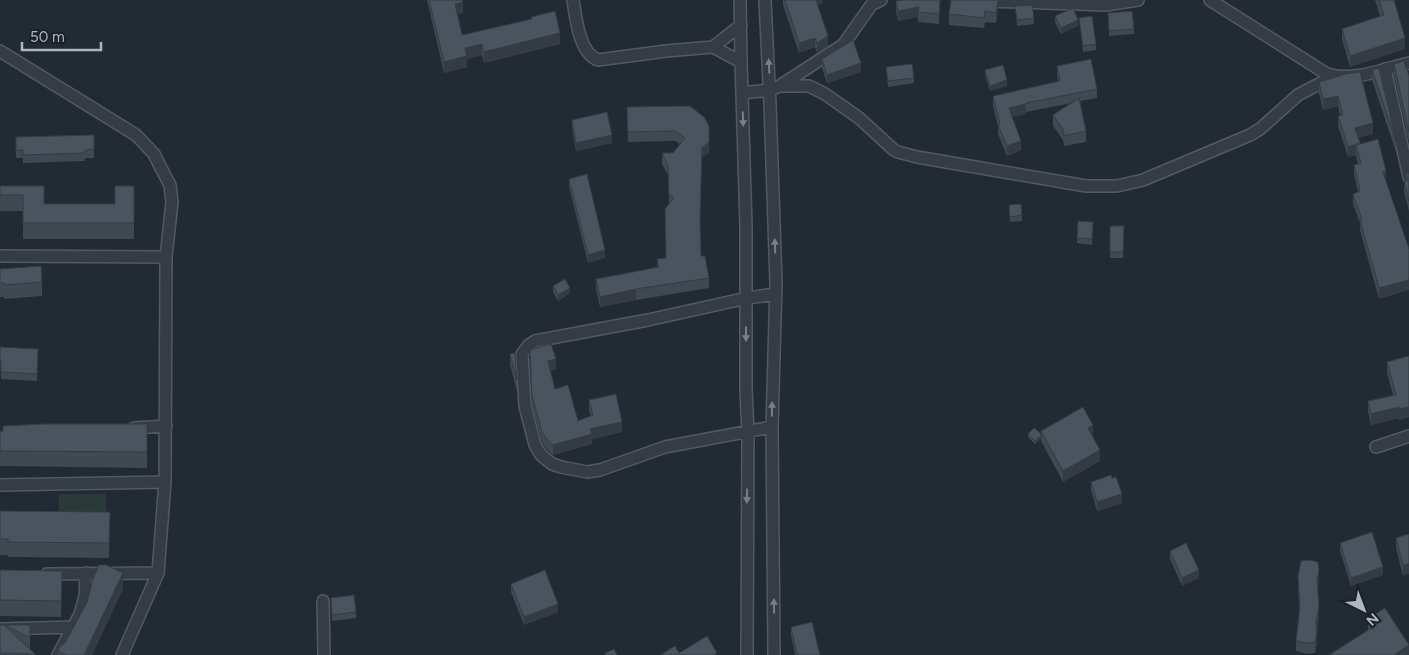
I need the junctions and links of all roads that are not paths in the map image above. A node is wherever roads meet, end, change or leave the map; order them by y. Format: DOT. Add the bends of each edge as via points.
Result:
graph roads {
  1 [pos="573,0"];
  2 [pos="740,0"];
  3 [pos="765,0"];
  4 [pos="1138,0"];
  5 [pos="1210,0"];
  6 [pos="875,1"];
  7 [pos="969,1"];
  8 [pos="741,24"];
  9 [pos="713,47"];
  10 [pos="0,51"];
  11 [pos="741,62"];
  12 [pos="1409,63"];
  13 [pos="1385,69"];
  14 [pos="1334,76"];
  15 [pos="775,88"];
  16 [pos="742,93"];
  17 [pos="1409,177"];
  18 [pos="0,256"];
  19 [pos="166,257"];
  20 [pos="775,294"];
  21 [pos="746,298"];
  22 [pos="166,426"];
  23 [pos="127,428"];
  24 [pos="772,428"];
  25 [pos="748,433"];
  26 [pos="1409,436"];
  27 [pos="1376,447"];
  28 [pos="165,482"];
  29 [pos="0,485"];
  30 [pos="86,573"];
  31 [pos="158,573"];
  32 [pos="38,574"];
  33 [pos="323,601"];
  34 [pos="73,627"];
  35 [pos="0,629"];
  36 [pos="58,655"];
  37 [pos="122,655"];
  38 [pos="324,655"];
  39 [pos="747,655"];
  40 [pos="774,655"];
  1 -- 9 [label="street" via="579,32 592,58 598,60"];
  2 -- 8 [label="street"];
  15 -- 3 [label="street, one-way"];
  4 -- 7 [label="street" via="1106,5"];
  5 -- 14 [label="street"];
  6 -- 15 [label="street" via="843,46"];
  8 -- 9 [label="street"];
  8 -- 11 [label="street"];
  9 -- 11 [label="street"];
  10 -- 19 [label="street" via="116,121 136,135 154,154 170,185 172,202"];
  11 -- 16 [label="street"];
  12 -- 13 [label="street"];
  13 -- 14 [label="street" via="1358,76"];
  13 -- 17 [label="street"];
  14 -- 15 [label="street" via="1298,94 1250,135 1143,180 1117,186 1086,186 917,158 898,152 826,94 809,86"];
  15 -- 16 [label="street"];
  20 -- 15 [label="street, one-way"];
  16 -- 21 [label="street, one-way"];
  18 -- 19 [label="street"];
  19 -- 22 [label="street"];
  20 -- 21 [label="street"];
  24 -- 20 [label="street, one-way"];
  21 -- 25 [label="street, one-way"];
  21 -- 25 [label="street" via="535,342 525,349 521,361 524,406 535,445 541,455 561,467 587,472 600,470 665,447"];
  22 -- 23 [label="street"];
  22 -- 28 [label="street"];
  24 -- 25 [label="street"];
  40 -- 24 [label="street, one-way"];
  25 -- 39 [label="street, one-way"];
  26 -- 27 [label="street"];
  28 -- 29 [label="street"];
  28 -- 31 [label="street"];
  30 -- 31 [label="street"];
  30 -- 32 [label="street"];
  30 -- 34 [label="street" via="85,596"];
  31 -- 37 [label="street"];
  33 -- 38 [label="street"];
  34 -- 35 [label="street"];
  34 -- 36 [label="street"];
}
